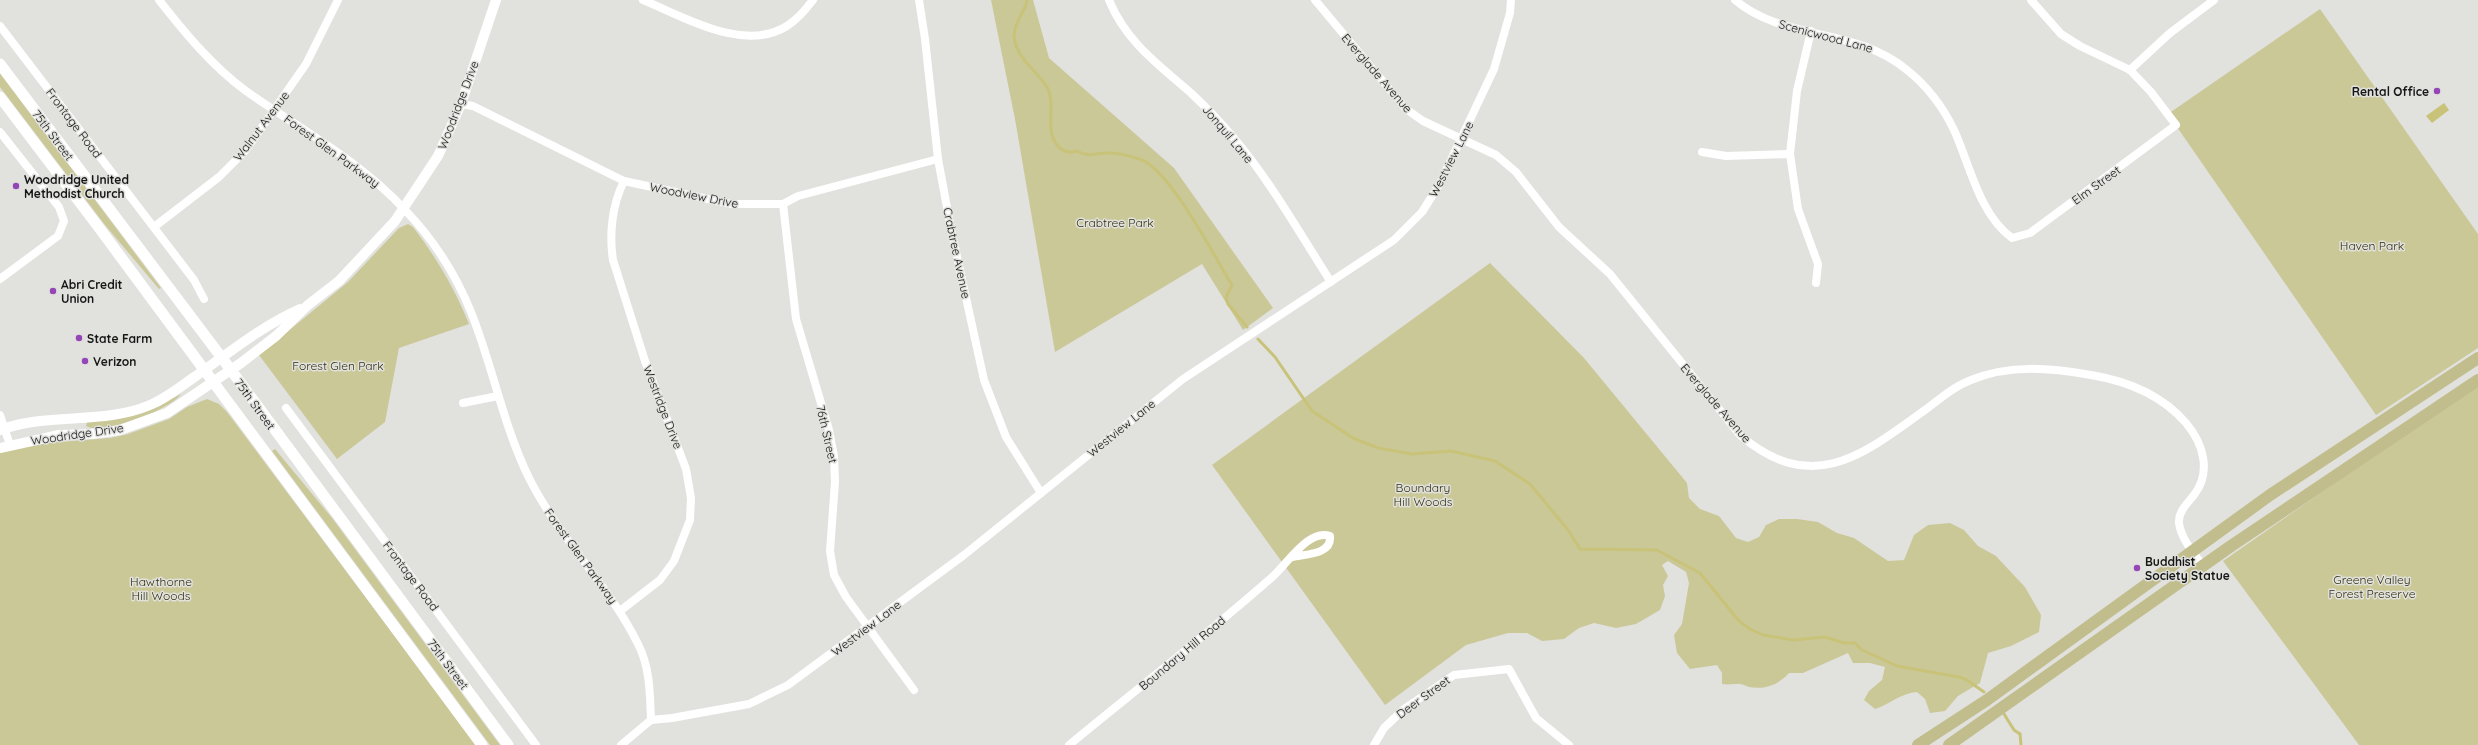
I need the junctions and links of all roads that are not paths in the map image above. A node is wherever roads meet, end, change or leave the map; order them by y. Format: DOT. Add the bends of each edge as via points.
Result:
graph roads {
  1 [pos="159,0"];
  2 [pos="338,0"];
  3 [pos="496,0"];
  4 [pos="643,0"];
  5 [pos="813,0"];
  6 [pos="919,0"];
  7 [pos="1109,0"];
  8 [pos="1315,0"];
  9 [pos="1511,0"];
  10 [pos="1735,0"];
  11 [pos="2031,0"];
  12 [pos="2211,1"];
  13 [pos="0,26"];
  14 [pos="1811,31"];
  15 [pos="0,64"];
  16 [pos="2130,70"];
  17 [pos="0,97"];
  18 [pos="461,104"];
  19 [pos="274,109"];
  20 [pos="0,132"];
  21 [pos="1461,139"];
  22 [pos="1702,152"];
  23 [pos="1790,154"];
  24 [pos="938,159"];
  25 [pos="624,181"];
  26 [pos="783,204"];
  27 [pos="404,209"];
  28 [pos="154,227"];
  29 [pos="2012,238"];
  30 [pos="0,278"];
  31 [pos="1331,282"];
  32 [pos="1816,283"];
  33 [pos="204,299"];
  34 [pos="308,305"];
  35 [pos="222,358"];
  36 [pos="2478,358"];
  37 [pos="204,370"];
  38 [pos="231,370"];
  39 [pos="2478,380"];
  40 [pos="213,382"];
  41 [pos="498,396"];
  42 [pos="463,403"];
  43 [pos="286,408"];
  44 [pos="0,415"];
  45 [pos="2,429"];
  46 [pos="5,446"];
  47 [pos="1041,493"];
  48 [pos="2192,551"];
  49 [pos="1292,557"];
  50 [pos="2203,566"];
  51 [pos="620,611"];
  52 [pos="868,627"];
  53 [pos="914,690"];
  54 [pos="651,720"];
  55 [pos="482,745"];
  56 [pos="508,745"];
  57 [pos="536,745"];
  58 [pos="621,745"];
  59 [pos="1069,745"];
  60 [pos="1374,745"];
  61 [pos="1569,745"];
  62 [pos="1918,745"];
  63 [pos="1949,745"];
  1 -- 19 [label="street, Forest Glen Parkway" via="194,44 214,64 246,91"];
  2 -- 19 [label="street, Walnut Avenue" via="306,64"];
  3 -- 18 [label="street, Woodridge Drive"];
  4 -- 5 [label="street" via="737,36 757,36 778,31 794,21"];
  6 -- 24 [label="street, Crabtree Avenue"];
  7 -- 31 [label="street, Jonquil Lane" via="1119,21 1135,43 1155,64 1194,95 1234,138 1258,170"];
  8 -- 21 [label="street, Everglade Avenue" via="1406,108 1423,121"];
  9 -- 21 [label="street, Westview Lane" via="1510,13 1494,69"];
  10 -- 14 [label="street, Scenicwood Lane" via="1764,18"];
  11 -- 16 [label="street" via="2061,34"];
  12 -- 16 [label="street" via="2170,33"];
  13 -- 28 [label="street, Frontage Road"];
  14 -- 23 [label="street" via="1797,91"];
  14 -- 29 [label="street, Scenicwood Lane" via="1864,44 1877,50 1917,79 1944,112 1987,207 1998,226"];
  15 -- 35 [label="main road, 75th Street"];
  16 -- 29 [label="street, Elm Street" via="2176,125 2030,233"];
  17 -- 37 [label="main road, 75th Street"];
  18 -- 25 [label="street, Woodview Drive" via="473,106"];
  18 -- 27 [label="street, Woodridge Drive" via="438,156"];
  19 -- 27 [label="street, Forest Glen Parkway" via="359,168"];
  19 -- 28 [label="street, Walnut Avenue" via="235,163"];
  20 -- 30 [label="street" via="59,207 64,221 58,236"];
  21 -- 31 [label="street, Westview Lane" via="1432,198 1408,227 1380,250"];
  21 -- 48 [label="street, Everglade Avenue" via="1496,155 1516,172 1559,227 1610,274 1740,435 1761,451 1798,465 1829,465 1850,459 1874,447 1954,389 1970,380 1997,373 2032,368 2054,369 2123,382 2140,388 2173,410 2186,422 2200,443 2204,476 2196,493 2183,508 2179,522 2182,534"];
  22 -- 23 [label="street" via="1726,156"];
  23 -- 32 [label="street" via="1798,209 1818,264"];
  24 -- 26 [label="street, Woodview Drive" via="798,196"];
  24 -- 47 [label="street, Crabtree Avenue" via="951,230 990,402 1006,437"];
  25 -- 26 [label="street, Woodview Drive" via="731,204"];
  25 -- 51 [label="street, Westridge Drive" via="615,199 611,247 613,260 644,360 686,468 691,498 690,520 674,561 660,580"];
  26 -- 52 [label="street, 76th Street" via="796,319 829,430 834,456 835,482 830,540 832,563 840,588"];
  27 -- 34 [label="street, Woodridge Drive" via="382,238 350,271"];
  27 -- 41 [label="street, Forest Glen Parkway" via="431,240 455,278 474,321"];
  28 -- 33 [label="street, Frontage Road" via="194,280"];
  31 -- 47 [label="street, Westview Lane" via="1183,378"];
  34 -- 35 [label="street, Woodridge Drive" via="270,323"];
  34 -- 38 [label="street, Woodridge Drive" via="276,336"];
  35 -- 37 [label="street, Woodridge Drive"];
  35 -- 38 [label="main road, 75th Street"];
  36 -- 48 [label="main road" via="2270,495"];
  37 -- 40 [label="main road, 75th Street"];
  37 -- 45 [label="street, Woodridge Drive" via="163,399 141,408"];
  38 -- 40 [label="street, Woodridge Drive"];
  38 -- 56 [label="main road, 75th Street"];
  39 -- 50 [label="main road"];
  40 -- 46 [label="street, Woodridge Drive" via="167,413 151,420 107,432 59,435"];
  40 -- 55 [label="main road, 75th Street"];
  41 -- 42 [label="street"];
  41 -- 51 [label="street, Forest Glen Parkway" via="516,449 539,496 567,540"];
  43 -- 57 [label="street, Frontage Road"];
  44 -- 45 [label="street"];
  45 -- 46 [label="street"];
  47 -- 52 [label="street, Westview Lane"];
  48 -- 50 [label="street, Everglade Avenue"];
  48 -- 62 [label="main road" via="1987,700"];
  49 -- 59 [label="street, Boundary Hill Road" via="1264,584"];
  50 -- 63 [label="main road"];
  51 -- 54 [label="street, Forest Glen Parkway" via="643,657 649,682"];
  52 -- 53 [label="street, 76th Street"];
  52 -- 54 [label="street, Westview Lane" via="799,678 768,697 748,704"];
  54 -- 58 [label="street"];
  60 -- 61 [label="street, Deer Street" via="1384,728 1404,709 1454,675 1509,669 1536,718"];
}
